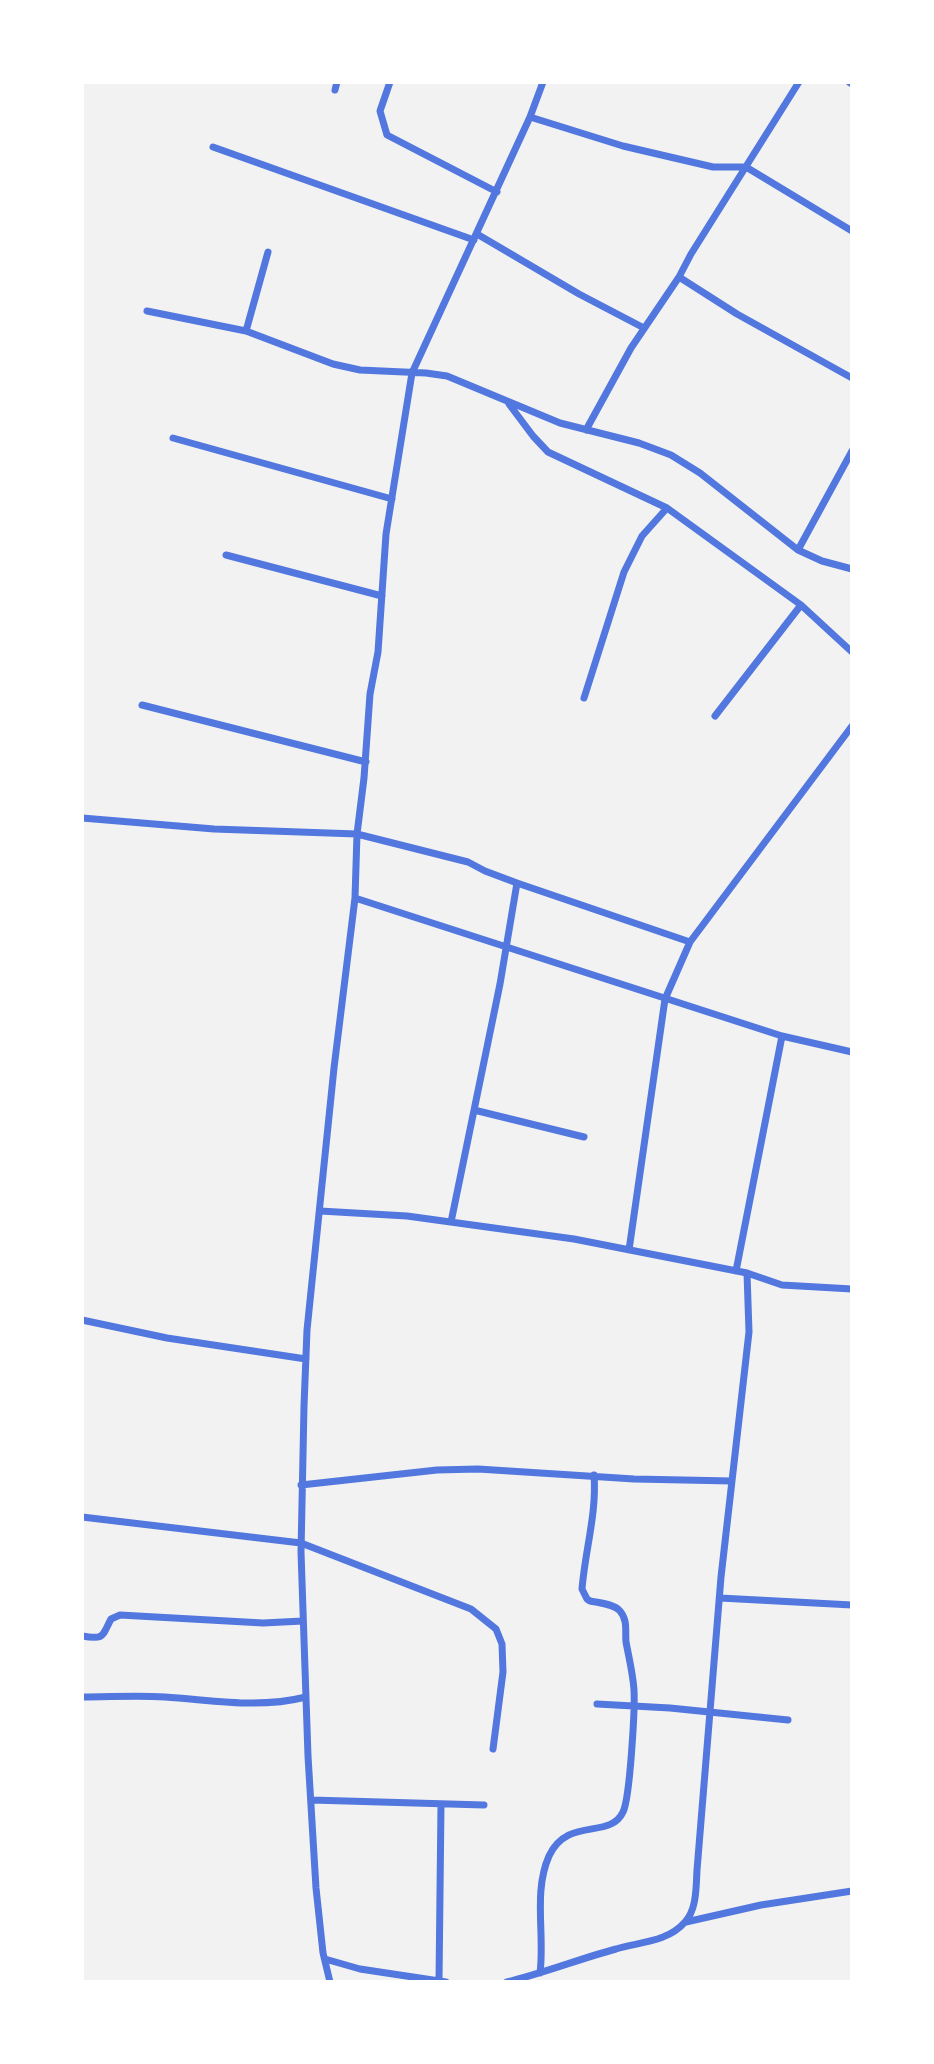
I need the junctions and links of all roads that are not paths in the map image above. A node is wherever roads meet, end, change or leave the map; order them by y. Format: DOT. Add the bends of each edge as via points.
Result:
graph roads {
  1 [pos="390,82"];
  2 [pos="543,82"];
  3 [pos="799,82"];
  4 [pos="530,117"];
  5 [pos="213,147"];
  6 [pos="746,167"];
  7 [pos="496,192"];
  8 [pos="852,231"];
  9 [pos="475,237"];
  10 [pos="268,252"];
  11 [pos="679,277"];
  12 [pos="147,311"];
  13 [pos="644,328"];
  14 [pos="246,331"];
  15 [pos="412,373"];
  16 [pos="852,378"];
  17 [pos="509,404"];
  18 [pos="586,430"];
  19 [pos="173,438"];
  20 [pos="852,451"];
  21 [pos="392,499"];
  22 [pos="667,508"];
  23 [pos="798,550"];
  24 [pos="226,555"];
  25 [pos="852,569"];
  26 [pos="382,596"];
  27 [pos="801,605"];
  28 [pos="852,652"];
  29 [pos="584,698"];
  30 [pos="142,705"];
  31 [pos="715,716"];
  32 [pos="852,726"];
  33 [pos="366,762"];
  34 [pos="82,818"];
  35 [pos="357,834"];
  36 [pos="517,883"];
  37 [pos="355,898"];
  38 [pos="690,942"];
  39 [pos="507,947"];
  40 [pos="665,999"];
  41 [pos="782,1036"];
  42 [pos="852,1052"];
  43 [pos="474,1110"];
  44 [pos="584,1137"];
  45 [pos="320,1211"];
  46 [pos="452,1222"];
  47 [pos="629,1250"];
  48 [pos="736,1271"];
  49 [pos="747,1273"];
  50 [pos="852,1289"];
  51 [pos="82,1320"];
  52 [pos="306,1359"];
  53 [pos="594,1475"];
  54 [pos="732,1481"];
  55 [pos="302,1485"];
  56 [pos="82,1517"];
  57 [pos="302,1543"];
  58 [pos="720,1598"];
  59 [pos="852,1605"];
  60 [pos="303,1621"];
  61 [pos="82,1636"];
  62 [pos="82,1697"];
  63 [pos="306,1697"];
  64 [pos="597,1704"];
  65 [pos="634,1706"];
  66 [pos="710,1714"];
  67 [pos="788,1720"];
  68 [pos="493,1749"];
  69 [pos="311,1800"];
  70 [pos="441,1804"];
  71 [pos="484,1805"];
  72 [pos="852,1891"];
  73 [pos="685,1923"];
  74 [pos="325,1959"];
  75 [pos="540,1973"];
  76 [pos="442,1981"];
  77 [pos="330,1982"];
  78 [pos="507,1982"];
  1 -- 7 [label="street" via="380,111 387,135"];
  2 -- 4 [label="street"];
  3 -- 6 [label="street"];
  4 -- 6 [label="street" via="700,164"];
  4 -- 7 [label="street"];
  5 -- 9 [label="street"];
  6 -- 8 [label="street"];
  6 -- 11 [label="street"];
  7 -- 9 [label="street"];
  9 -- 13 [label="street"];
  9 -- 15 [label="street"];
  10 -- 14 [label="street"];
  11 -- 13 [label="street"];
  11 -- 16 [label="street"];
  12 -- 14 [label="street"];
  13 -- 18 [label="street"];
  14 -- 15 [label="street" via="333,364"];
  15 -- 17 [label="street" via="447,376"];
  15 -- 21 [label="street"];
  17 -- 18 [label="street"];
  17 -- 22 [label="street" via="548,452"];
  18 -- 23 [label="street" via="671,456 700,473"];
  19 -- 21 [label="street"];
  20 -- 23 [label="street"];
  21 -- 26 [label="street"];
  22 -- 27 [label="street"];
  22 -- 29 [label="street" via="642,536 624,572"];
  23 -- 25 [label="street"];
  24 -- 26 [label="street"];
  26 -- 33 [label="street"];
  27 -- 28 [label="street"];
  27 -- 31 [label="street"];
  30 -- 33 [label="street"];
  32 -- 38 [label="street"];
  33 -- 35 [label="street"];
  34 -- 35 [label="street"];
  35 -- 36 [label="street" via="468,862"];
  35 -- 37 [label="street"];
  36 -- 38 [label="street"];
  36 -- 39 [label="street"];
  37 -- 39 [label="street"];
  37 -- 45 [label="street"];
  38 -- 40 [label="street"];
  39 -- 40 [label="street"];
  39 -- 43 [label="street"];
  40 -- 41 [label="street"];
  40 -- 47 [label="street"];
  41 -- 42 [label="street"];
  41 -- 48 [label="street"];
  43 -- 44 [label="street"];
  43 -- 46 [label="street"];
  45 -- 46 [label="street"];
  45 -- 52 [label="street"];
  46 -- 47 [label="street"];
  47 -- 48 [label="street"];
  48 -- 49 [label="street"];
  49 -- 50 [label="street" via="782,1285"];
  49 -- 54 [label="street" via="749,1332"];
  51 -- 52 [label="street"];
  52 -- 55 [label="street"];
  53 -- 54 [label="street"];
  53 -- 55 [label="street" via="437,1470"];
  53 -- 65 [label="street" via="595,1502 582,1589 587,1599 616,1608 623,1616"];
  54 -- 58 [label="street"];
  55 -- 57 [label="street"];
  56 -- 57 [label="street"];
  57 -- 60 [label="street"];
  57 -- 68 [label="street" via="471,1609 496,1629 504,1655"];
  58 -- 59 [label="street"];
  58 -- 66 [label="street"];
  60 -- 61 [label="street" via="120,1615 111,1619 105,1634"];
  60 -- 63 [label="street"];
  62 -- 63 [label="street" via="256,1704"];
  63 -- 69 [label="street"];
  64 -- 65 [label="street"];
  65 -- 66 [label="street"];
  65 -- 75 [label="street" via="622,1814 607,1826 568,1834 556,1845 542,1875"];
  66 -- 67 [label="street"];
  66 -- 73 [label="street" via="695,1898"];
  69 -- 70 [label="street"];
  69 -- 74 [label="street"];
  70 -- 71 [label="street"];
  70 -- 76 [label="street"];
  72 -- 73 [label="street"];
  73 -- 75 [label="street" via="657,1939"];
  74 -- 76 [label="street"];
  74 -- 77 [label="street"];
  75 -- 78 [label="street"];
}
